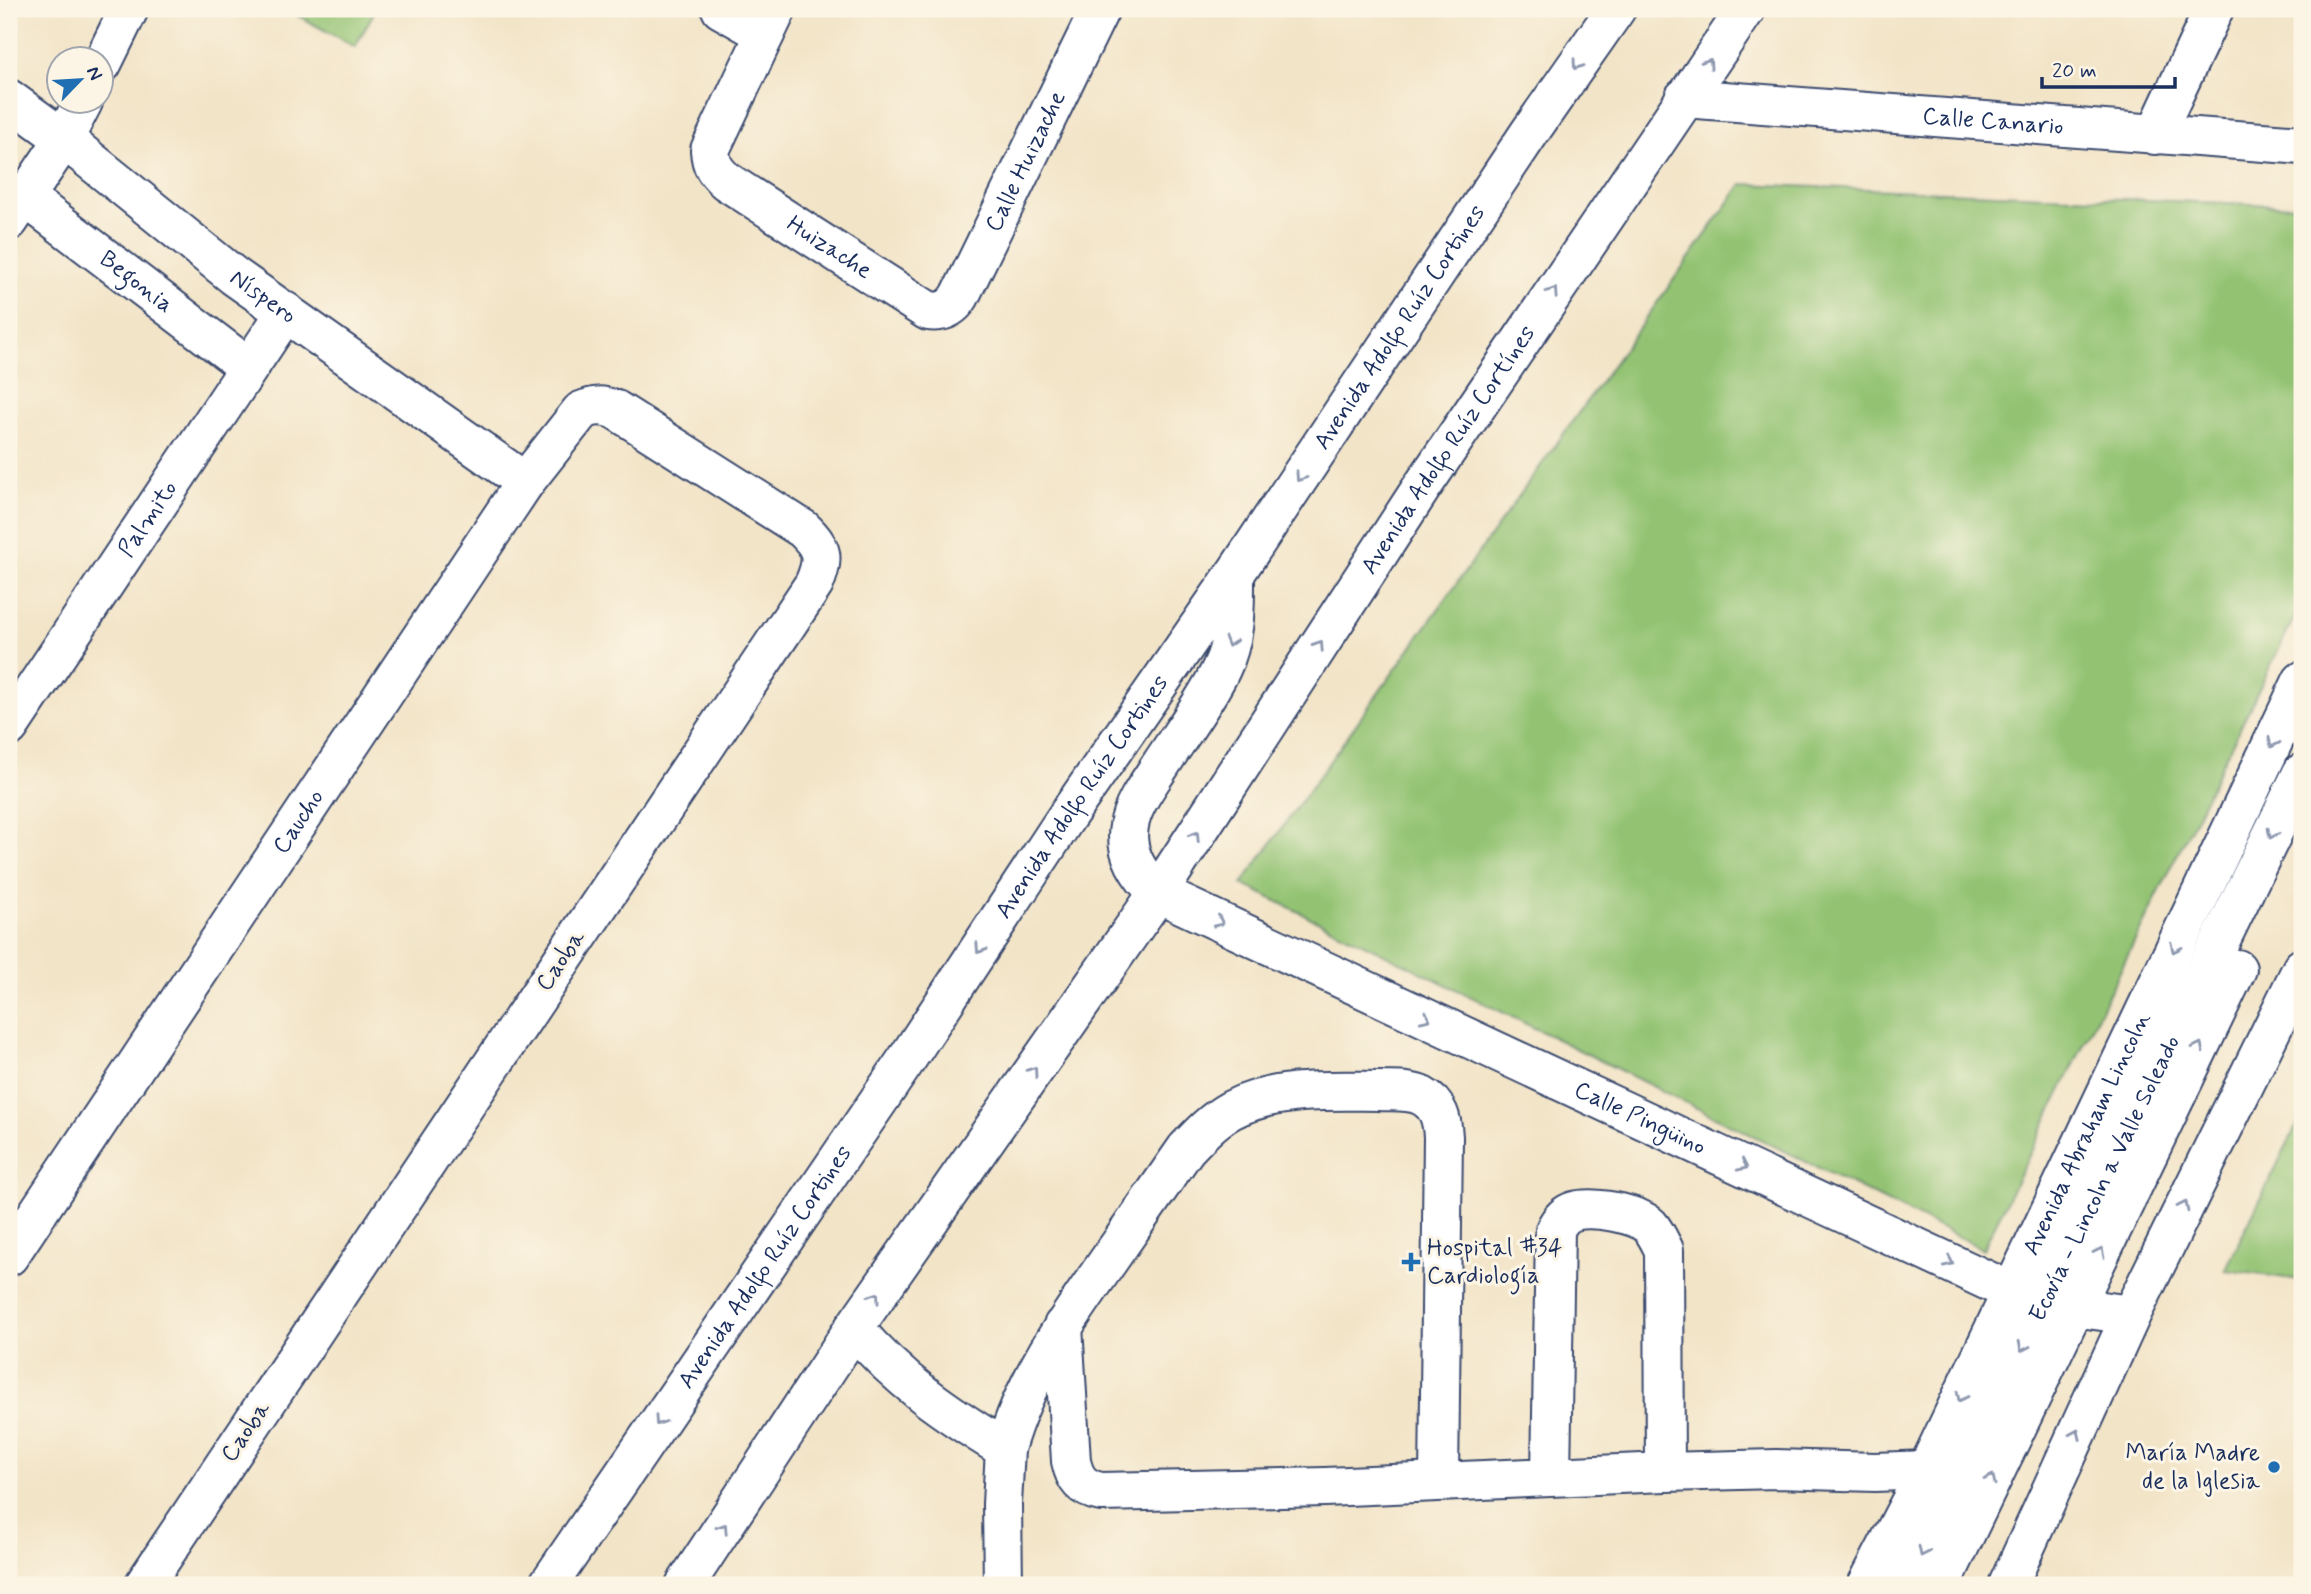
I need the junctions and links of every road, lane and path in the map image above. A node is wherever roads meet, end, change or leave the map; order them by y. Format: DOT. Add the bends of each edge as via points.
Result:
graph roads {
  1 [pos="129,9"];
  2 [pos="721,9"];
  3 [pos="1100,9"];
  4 [pos="1616,9"];
  5 [pos="1746,9"];
  6 [pos="2214,9"];
  7 [pos="771,21"];
  8 [pos="111,46"];
  9 [pos="1684,98"];
  10 [pos="9,99"];
  11 [pos="76,116"];
  12 [pos="2155,135"];
  13 [pos="64,139"];
  14 [pos="2302,145"];
  15 [pos="17,209"];
  16 [pos="945,311"];
  17 [pos="286,312"];
  18 [pos="248,367"];
  19 [pos="604,406"];
  20 [pos="525,482"];
  21 [pos="1236,574"];
  22 [pos="2302,681"];
  23 [pos="9,727"];
  24 [pos="2302,773"];
  25 [pos="2302,833"];
  26 [pos="1157,893"];
  27 [pos="2302,968"];
  28 [pos="9,1256"];
  29 [pos="2043,1300"];
  30 [pos="2131,1315"];
  31 [pos="1063,1326"];
  32 [pos="854,1328"];
  33 [pos="1005,1449"];
  34 [pos="1927,1470"];
  35 [pos="1665,1472"];
  36 [pos="1551,1476"];
  37 [pos="1439,1481"];
  38 [pos="144,1585"];
  39 [pos="548,1585"];
  40 [pos="685,1585"];
  41 [pos="1003,1585"];
  42 [pos="1867,1585"];
  43 [pos="1907,1585"];
  44 [pos="1941,1585"];
  45 [pos="2008,1585"];
  1 -- 8 [label="street"];
  2 -- 7 [label="street"];
  3 -- 16 [label="street, Calle Huizache" via="960,296"];
  4 -- 21 [label="street, Avenida Adolfo Ruíz Cortines, one-way"];
  9 -- 5 [label="street, Avenida Adolfo Ruíz Cortínes, one-way"];
  6 -- 12 [label="street"];
  7 -- 16 [label="street, Huizache" via="710,150 716,172 928,311"];
  9 -- 12 [label="street, Calle Canario"];
  26 -- 9 [label="street, Avenida Adolfo Ruíz Cortínes, one-way"];
  10 -- 13 [label="street, Níspero"];
  11 -- 13 [label="street"];
  12 -- 14 [label="street, Calle Canario"];
  13 -- 15 [label="street"];
  13 -- 17 [label="street, Níspero" via="234,276"];
  15 -- 18 [label="street, Begonia"];
  17 -- 18 [label="street, Palmito"];
  17 -- 20 [label="street, Níspero"];
  18 -- 23 [label="street, Palmito"];
  19 -- 20 [label="street, Caucho" via="593,406 572,420"];
  19 -- 38 [label="street, Caoba" via="803,529 816,542 821,568"];
  20 -- 28 [label="street, Caucho"];
  21 -- 26 [label="street, one-way" via="1235,619 1221,668 1149,783 1129,825 1133,859"];
  21 -- 39 [label="street, Avenida Adolfo Ruíz Cortines, one-way" via="1067,816"];
  22 -- 29 [label="street, Avenida Abraham Lincoln, one-way"];
  24 -- 29 [label="street, Ecovía - Lincoln a Valle Soleado, one-way"];
  29 -- 25 [label="street, one-way"];
  26 -- 29 [label="street, Calle Pingüino, one-way"];
  32 -- 26 [label="street, one-way"];
  30 -- 27 [label="street, one-way"];
  29 -- 30 [label="street, Calle Pingüino"];
  29 -- 34 [label="street, Avenida Abraham Lincoln, one-way"];
  29 -- 43 [label="street, Ecovía - Lincoln a Valle Soleado, one-way"];
  44 -- 29 [label="street, one-way"];
  45 -- 30 [label="street, one-way"];
  31 -- 33 [label="street" via="1014,1417"];
  31 -- 37 [label="street" via="1071,1461 1081,1485 1101,1492"];
  31 -- 37 [label="street" via="1186,1149 1231,1110 1263,1098 1324,1090 1421,1095 1442,1118 1443,1137"];
  32 -- 33 [label="street" via="922,1394"];
  40 -- 32 [label="street, one-way"];
  33 -- 41 [label="street"];
  34 -- 35 [label="street"];
  34 -- 42 [label="street, Avenida Abraham Lincoln"];
  35 -- 36 [label="street"];
  35 -- 36 [label="street" via="1664,1250 1656,1233 1637,1217 1577,1210 1555,1230"];
  36 -- 37 [label="street"];
}
